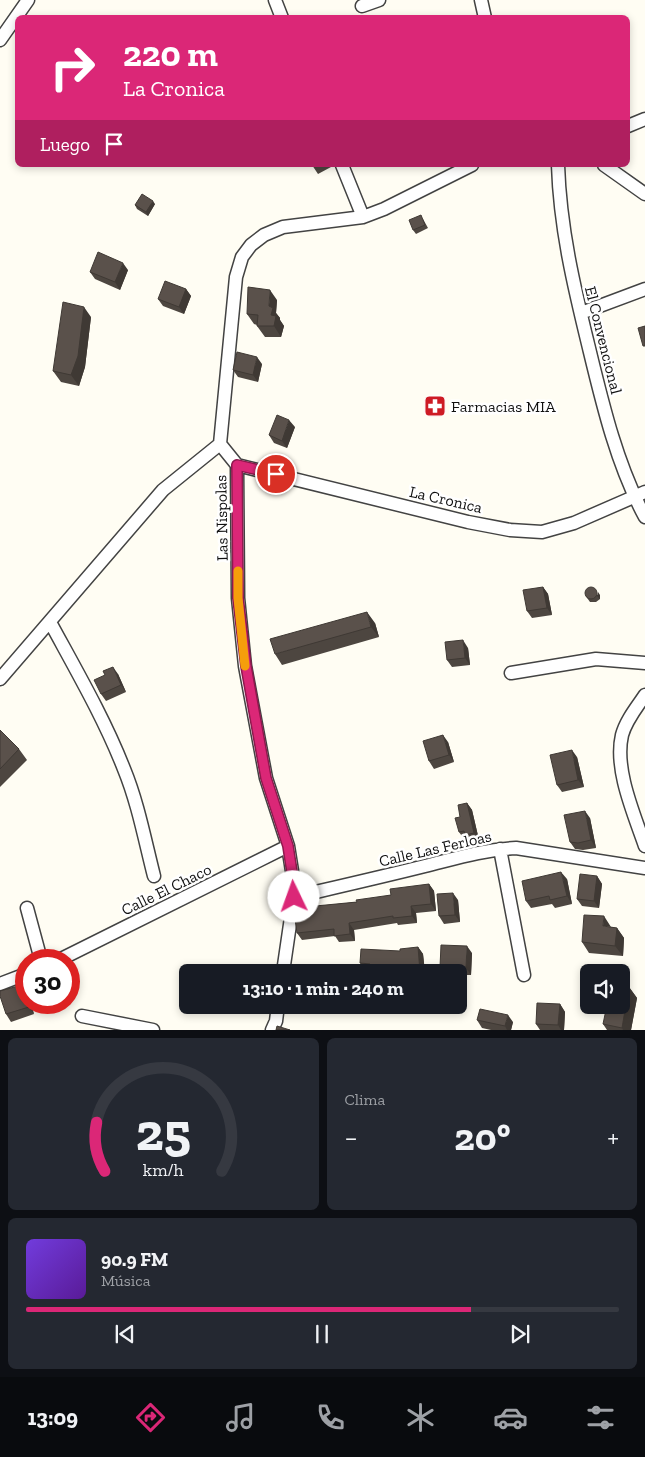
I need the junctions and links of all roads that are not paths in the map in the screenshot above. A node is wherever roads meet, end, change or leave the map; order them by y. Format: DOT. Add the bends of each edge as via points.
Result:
graph roads {
  1 [pos="28,0"];
  2 [pos="275,0"];
  3 [pos="379,0"];
  4 [pos="481,0"];
  5 [pos="362,6"];
  6 [pos="18,15"];
  7 [pos="281,15"];
  8 [pos="484,15"];
  9 [pos="15,19"];
  10 [pos="0,40"];
  11 [pos="645,119"];
  12 [pos="630,125"];
  13 [pos="343,167"];
  14 [pos="468,167"];
  15 [pos="558,167"];
  16 [pos="607,167"];
  17 [pos="645,194"];
  18 [pos="363,217"];
  19 [pos="645,289"];
  20 [pos="581,313"];
  21 [pos="220,444"];
  22 [pos="237,465"];
  23 [pos="640,495"];
  24 [pos="645,517"];
  25 [pos="50,622"];
  26 [pos="645,664"];
  27 [pos="511,673"];
  28 [pos="0,679"];
  29 [pos="645,695"];
  30 [pos="288,846"];
  31 [pos="645,846"];
  32 [pos="500,849"];
  33 [pos="645,868"];
  34 [pos="154,876"];
  35 [pos="294,897"];
  36 [pos="27,908"];
  37 [pos="38,949"];
  38 [pos="80,950"];
  39 [pos="284,964"];
  40 [pos="524,976"];
  41 [pos="15,978"];
  42 [pos="0,984"];
  43 [pos="277,1014"];
  44 [pos="82,1016"];
  45 [pos="153,1030"];
  46 [pos="272,1030"];
  1 -- 6 [label="street"];
  2 -- 7 [label="street"];
  3 -- 5 [label="street"];
  4 -- 8 [label="street"];
  9 -- 10 [label="street"];
  11 -- 12 [label="street"];
  13 -- 18 [label="street"];
  14 -- 18 [label="street"];
  15 -- 20 [label="street, El Convencional" via="563,227"];
  16 -- 17 [label="street"];
  18 -- 21 [label="street" via="283,227 264,235 242,257 235,285"];
  19 -- 20 [label="street"];
  20 -- 23 [label="street, El Convencional" via="621,465"];
  21 -- 22 [label="street, Las Nispolas"];
  21 -- 25 [label="street" via="163,490"];
  22 -- 23 [label="street, La Cronica" via="510,530 542,532 574,523"];
  22 -- 30 [label="street, Las Nispolas" via="238,598 246,666 266,778"];
  23 -- 24 [label="street, El Convencional"];
  25 -- 28 [label="street"];
  25 -- 34 [label="street" via="103,720 125,771"];
  26 -- 27 [label="street" via="596,659"];
  29 -- 31 [label="street" via="622,735 620,756"];
  30 -- 35 [label="street, Las Nispolas"];
  30 -- 38 [label="street, Calle El Chaco"];
  32 -- 33 [label="street, Calle Las Ferloas" via="516,848"];
  32 -- 35 [label="street, Calle Las Ferloas" via="467,854"];
  32 -- 40 [label="street"];
  35 -- 39 [label="street, Las Nispolas"];
  36 -- 37 [label="street"];
  41 -- 42 [label="street"];
  43 -- 46 [label="street"];
  44 -- 45 [label="street"];
}
